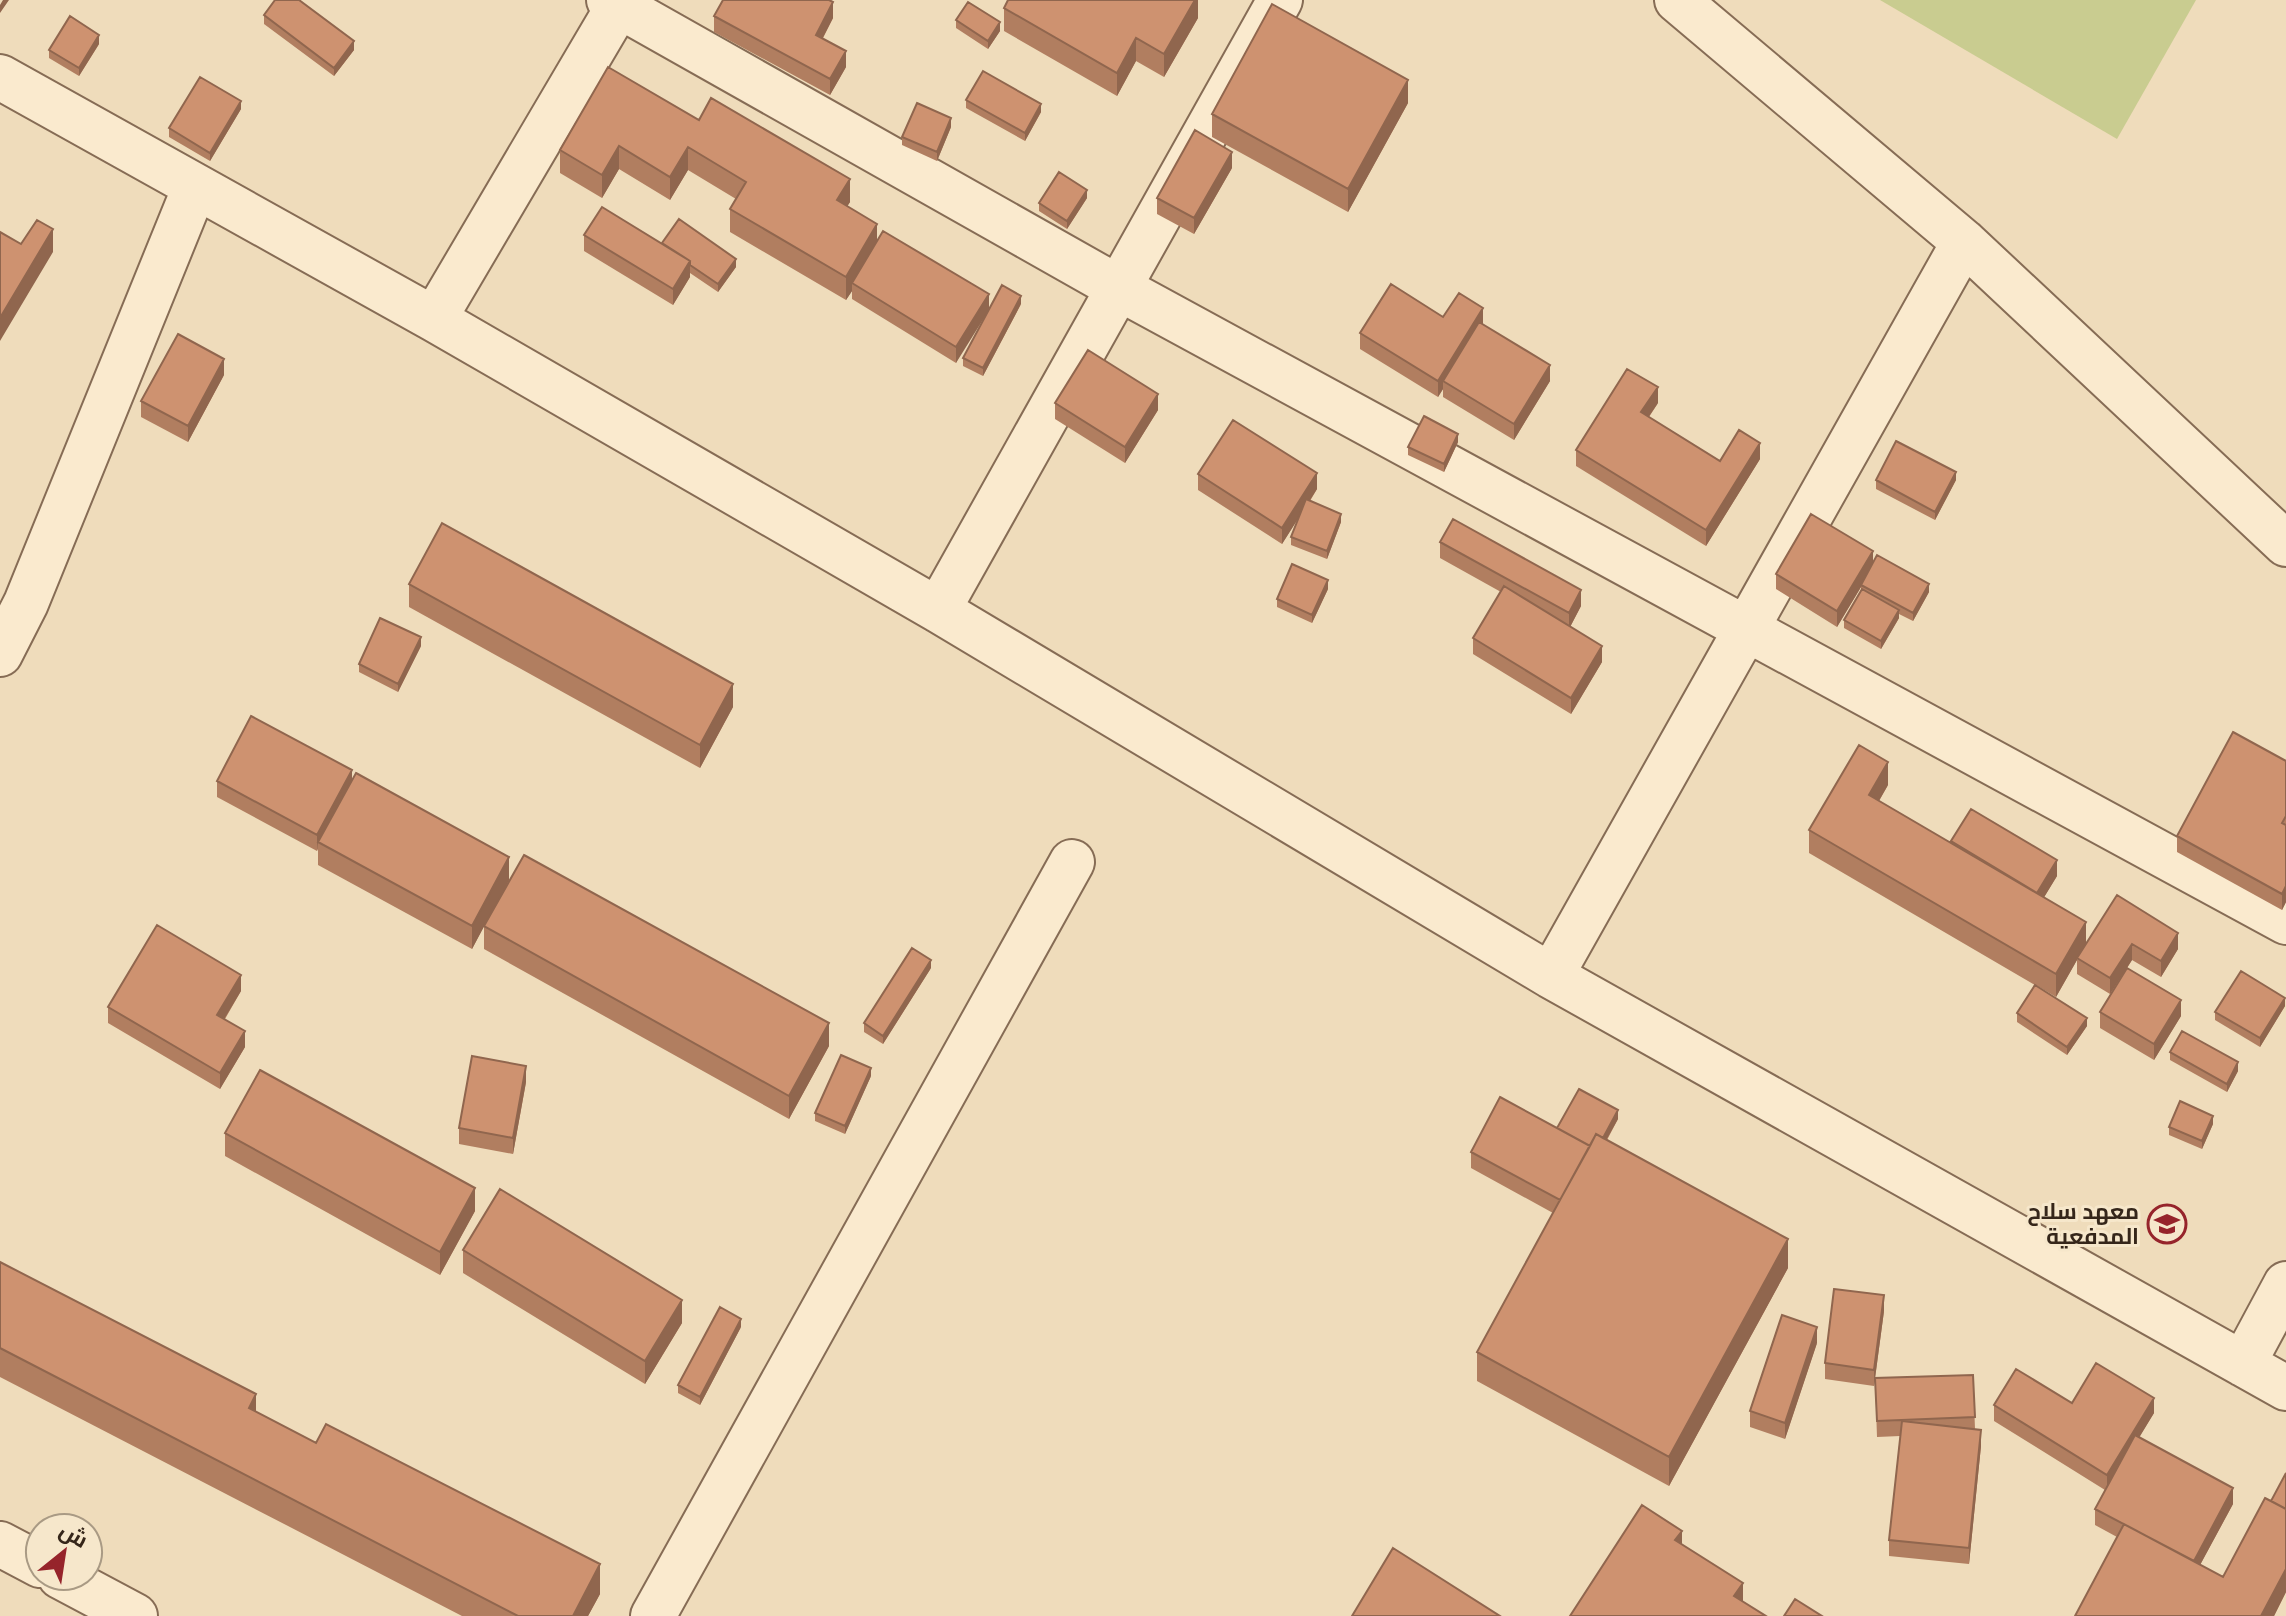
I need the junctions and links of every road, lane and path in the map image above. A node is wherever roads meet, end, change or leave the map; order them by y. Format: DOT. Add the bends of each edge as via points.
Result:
graph roads {
  1 [pos="1280,0"];
  2 [pos="1677,0"];
  3 [pos="617,2"];
  4 [pos="0,77"];
  5 [pos="195,187"];
  6 [pos="1964,242"];
  7 [pos="1117,287"];
  8 [pos="434,319"];
  9 [pos="2286,544"];
  10 [pos="938,610"];
  11 [pos="1744,628"];
  12 [pos="0,654"];
  13 [pos="1072,862"];
  14 [pos="2286,922"];
  15 [pos="1551,976"];
  16 [pos="2286,1284"];
  17 [pos="2243,1364"];
  18 [pos="2286,1388"];
  19 [pos="0,1544"];
  20 [pos="24,1557"];
  21 [pos="90,1592"];
  22 [pos="135,1616"];
  23 [pos="653,1616"];
  1 -- 7 [label="street"];
  2 -- 6 [label="street"];
  3 -- 7 [label="street"];
  3 -- 8 [label="street"];
  4 -- 5 [label="street"];
  5 -- 8 [label="street"];
  5 -- 12 [label="street" via="26,603"];
  6 -- 9 [label="street"];
  6 -- 11 [label="street"];
  7 -- 10 [label="street"];
  7 -- 11 [label="street"];
  8 -- 10 [label="street"];
  10 -- 15 [label="street"];
  11 -- 14 [label="street"];
  11 -- 15 [label="street"];
  13 -- 23 [label="street"];
  15 -- 17 [label="street"];
  16 -- 17 [label="street"];
  17 -- 18 [label="street"];
  19 -- 20 [label="street"];
  21 -- 22 [label="street"];
}
